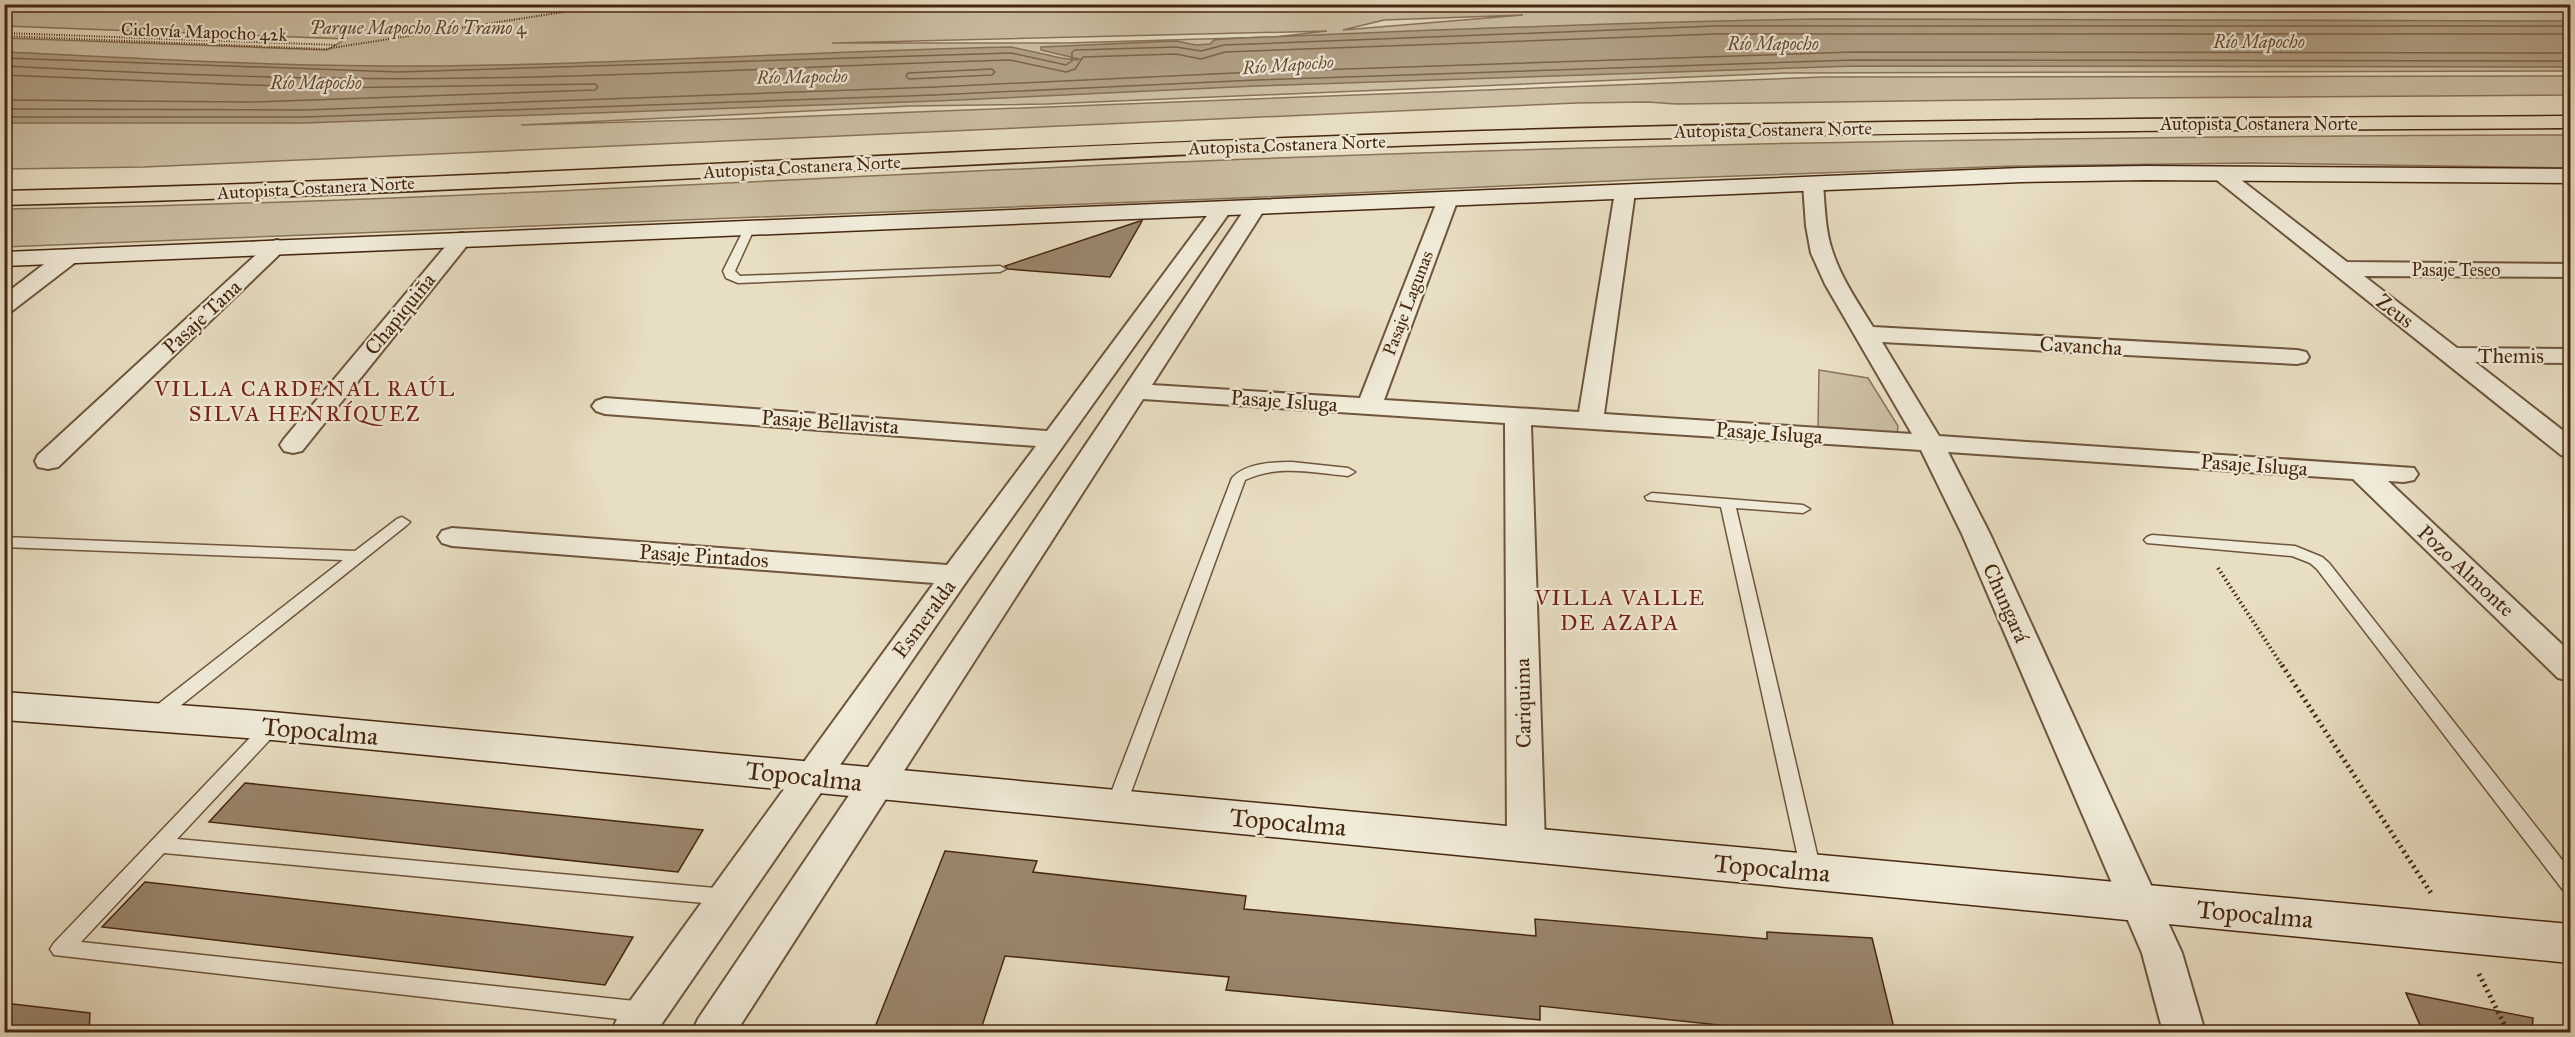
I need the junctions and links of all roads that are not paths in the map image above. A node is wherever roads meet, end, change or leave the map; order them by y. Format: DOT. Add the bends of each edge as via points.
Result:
graph roads {
  1 [pos="2571,107"];
  2 [pos="2571,122"];
  3 [pos="2220,173"];
  4 [pos="2571,176"];
  5 [pos="4,179"];
  6 [pos="1813,184"];
  7 [pos="1625,192"];
  8 [pos="4,198"];
  9 [pos="1448,199"];
  10 [pos="1256,207"];
  11 [pos="1222,209"];
  12 [pos="750,227"];
  13 [pos="462,239"];
  14 [pos="277,246"];
  15 [pos="69,256"];
  16 [pos="4,259"];
  17 [pos="1000,269"];
  18 [pos="2342,269"];
  19 [pos="2571,270"];
  20 [pos="4,306"];
  21 [pos="1865,334"];
  22 [pos="2452,355"];
  23 [pos="2571,356"];
  24 [pos="2297,357"];
  25 [pos="1134,391"];
  26 [pos="605,406"];
  27 [pos="1369,407"];
  28 [pos="1518,416"];
  29 [pos="1590,421"];
  30 [pos="1054,439"];
  31 [pos="1931,444"];
  32 [pos="293,445"];
  33 [pos="2571,449"];
  34 [pos="48,461"];
  35 [pos="1348,472"];
  36 [pos="2362,472"];
  37 [pos="2404,474"];
  38 [pos="1652,497"];
  39 [pos="1728,504"];
  40 [pos="1803,510"];
  41 [pos="402,522"];
  42 [pos="452,537"];
  43 [pos="2152,540"];
  44 [pos="4,542"];
  45 [pos="359,556"];
  46 [pos="955,575"];
  47 [pos="2571,670"];
  48 [pos="10,712"];
  49 [pos="154,717"];
  50 [pos="272,726"];
  51 [pos="811,777"];
  52 [pos="875,783"];
  53 [pos="1116,806"];
  54 [pos="159,845"];
  55 [pos="1526,845"];
  56 [pos="1811,871"];
  57 [pos="2571,884"];
  58 [pos="726,897"];
  59 [pos="2139,903"];
  60 [pos="2571,944"];
  61 [pos="639,1022"];
  62 [pos="713,1032"];
  63 [pos="2184,1032"];
  1 -- 5 [label="highway, Autopista Costanera Norte" via="1903,110 1550,118 319,171"];
  2 -- 8 [label="highway, Autopista Costanera Norte" via="2016,125 1533,136 278,191"];
  3 -- 4 [label="street"];
  3 -- 6 [label="street" via="2021,175"];
  3 -- 18 [label="street, Zeus"];
  6 -- 7 [label="street"];
  6 -- 21 [label="street, Chungará" via="1822,253"];
  7 -- 9 [label="street"];
  7 -- 29 [label="street"];
  9 -- 10 [label="street"];
  9 -- 27 [label="street, Pasaje Lagunas"];
  10 -- 11 [label="street"];
  10 -- 25 [label="street"];
  11 -- 12 [label="street"];
  11 -- 30 [label="street, Esmeralda"];
  12 -- 13 [label="street"];
  12 -- 17 [label="lane" via="729,271 733,279"];
  13 -- 14 [label="street"];
  13 -- 32 [label="street, Chapiquiña"];
  14 -- 15 [label="street"];
  14 -- 34 [label="street, Pasaje Tana"];
  15 -- 16 [label="street"];
  15 -- 20 [label="street"];
  18 -- 19 [label="street, Pasaje Teseo"];
  18 -- 22 [label="street, Zeus"];
  21 -- 24 [label="street, Cavancha"];
  21 -- 31 [label="street, Chungará"];
  22 -- 23 [label="street, Themis"];
  22 -- 33 [label="street, Zeus"];
  25 -- 27 [label="street, Pasaje Isluga"];
  25 -- 52 [label="street"];
  26 -- 30 [label="street, Pasaje Bellavista"];
  27 -- 28 [label="street, Pasaje Isluga"];
  28 -- 29 [label="street, Pasaje Isluga"];
  28 -- 55 [label="street, Cariquima"];
  29 -- 31 [label="street, Pasaje Isluga"];
  30 -- 46 [label="street, Esmeralda"];
  31 -- 36 [label="street, Pasaje Isluga"];
  31 -- 59 [label="street, Chungará" via="1976,534"];
  35 -- 53 [label="lane" via="1272,466 1252,470 1239,478"];
  36 -- 37 [label="street, Pasaje Isluga"];
  36 -- 47 [label="street, Pozo Almonte"];
  38 -- 39 [label="lane"];
  39 -- 40 [label="lane"];
  39 -- 56 [label="lane"];
  41 -- 45 [label="lane"];
  42 -- 46 [label="street, Pasaje Pintados"];
  43 -- 57 [label="lane" via="2295,551 2316,560"];
  44 -- 45 [label="lane"];
  45 -- 49 [label="lane"];
  46 -- 51 [label="street, Esmeralda"];
  48 -- 49 [label="street, Topocalma"];
  49 -- 50 [label="street, Topocalma"];
  50 -- 51 [label="street, Topocalma"];
  50 -- 54 [label="lane"];
  51 -- 52 [label="street, Topocalma"];
  51 -- 58 [label="street, Esmeralda"];
  52 -- 53 [label="street, Topocalma"];
  52 -- 62 [label="street"];
  53 -- 55 [label="street, Topocalma"];
  54 -- 58 [label="lane"];
  54 -- 61 [label="lane" via="61,949"];
  55 -- 56 [label="street, Topocalma"];
  56 -- 59 [label="street, Topocalma"];
  58 -- 61 [label="street, Esmeralda"];
  59 -- 60 [label="street, Topocalma"];
  59 -- 63 [label="street, Chungará" via="2162,953"];
}
